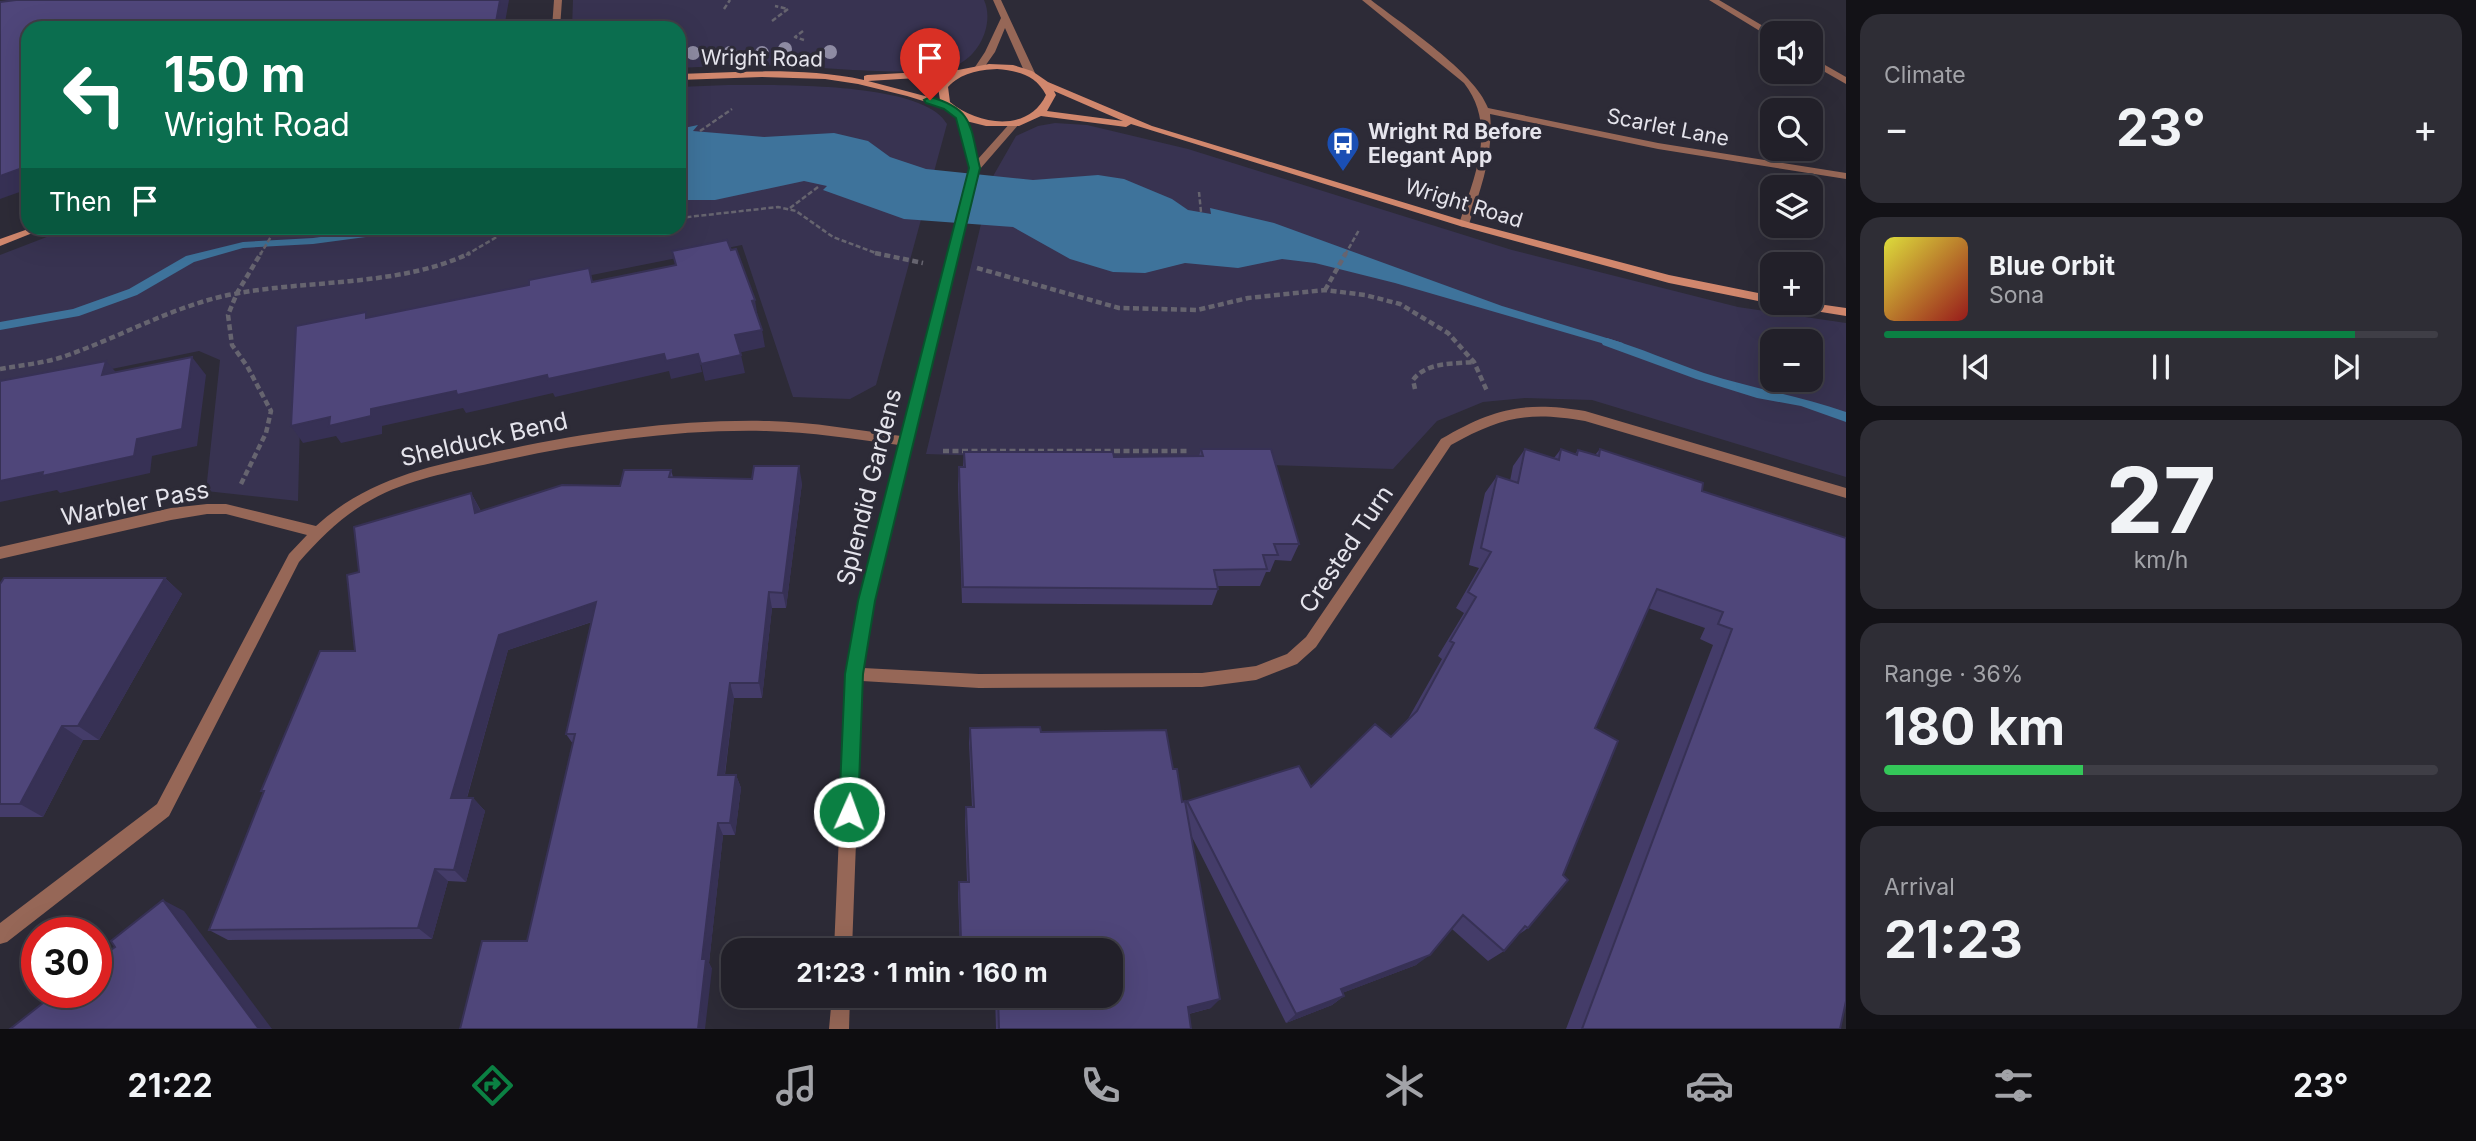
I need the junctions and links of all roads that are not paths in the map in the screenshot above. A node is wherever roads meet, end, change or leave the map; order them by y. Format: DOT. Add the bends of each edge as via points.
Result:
graph roads {
  1 [pos="558,0"];
  2 [pos="997,0"];
  3 [pos="1366,0"];
  4 [pos="1713,0"];
  5 [pos="1005,19"];
  6 [pos="556,21"];
  7 [pos="1760,28"];
  8 [pos="980,67"];
  9 [pos="1823,67"];
  10 [pos="960,72"];
  11 [pos="1030,73"];
  12 [pos="686,77"];
  13 [pos="844,79"];
  14 [pos="1846,81"];
  15 [pos="1047,85"];
  16 [pos="948,106"];
  17 [pos="1485,110"];
  18 [pos="1040,113"];
  19 [pos="961,116"];
  20 [pos="1015,122"];
  21 [pos="1149,128"];
  22 [pos="975,168"];
  23 [pos="1846,176"];
  24 [pos="1464,224"];
  25 [pos="21,235"];
  26 [pos="0,243"];
  27 [pos="1760,297"];
  28 [pos="1823,308"];
  29 [pos="1846,312"];
  30 [pos="904,441"];
  31 [pos="1846,494"];
  32 [pos="319,532"];
  33 [pos="0,553"];
  34 [pos="854,674"];
  35 [pos="0,935"];
  36 [pos="843,938"];
  37 [pos="840,1008"];
  38 [pos="839,1029"];
  1 -- 6 [label="street"];
  2 -- 5 [label="street"];
  3 -- 17 [label="street" via="1476,89"];
  4 -- 7 [label="street"];
  5 -- 8 [label="street"];
  5 -- 11 [label="street"];
  8 -- 10 [label="street, Wright Road"];
  8 -- 11 [label="street, Wright Road"];
  9 -- 14 [label="street"];
  10 -- 13 [label="street, Wright Road"];
  10 -- 16 [label="street" via="943,87"];
  11 -- 15 [label="street, Wright Road"];
  12 -- 13 [label="street, Wright Road"];
  13 -- 16 [label="street, Wright Road"];
  15 -- 18 [label="street" via="1049,104"];
  15 -- 21 [label="street, Wright Road"];
  16 -- 19 [label="street, Wright Road"];
  17 -- 23 [label="street, Scarlet Lane" via="1658,146"];
  17 -- 24 [label="street" via="1486,145"];
  18 -- 20 [label="street"];
  18 -- 21 [label="street, Wright Road"];
  19 -- 20 [label="street" via="996,124"];
  19 -- 22 [label="street, Splendid Gardens"];
  20 -- 22 [label="street, Splendid Gardens"];
  21 -- 24 [label="street, Wright Road"];
  22 -- 30 [label="street, Splendid Gardens"];
  24 -- 27 [label="street, Wright Road" via="1643,272"];
  25 -- 26 [label="street"];
  28 -- 29 [label="street"];
  30 -- 32 [label="street, Shelduck Bend" via="767,426 591,437 416,475 367,496"];
  30 -- 34 [label="street, Splendid Gardens" via="866,601"];
  31 -- 34 [label="street, Crested Turn" via="1585,416 1546,410 1497,418 1446,442 1311,642 1292,659 1256,673 1202,680 979,681"];
  32 -- 33 [label="street, Warbler Pass" via="226,509 207,509"];
  32 -- 35 [label="street, Shelduck Bend" via="294,558 163,810"];
  34 -- 36 [label="street, Splendid Gardens"];
  37 -- 38 [label="street"];
}
